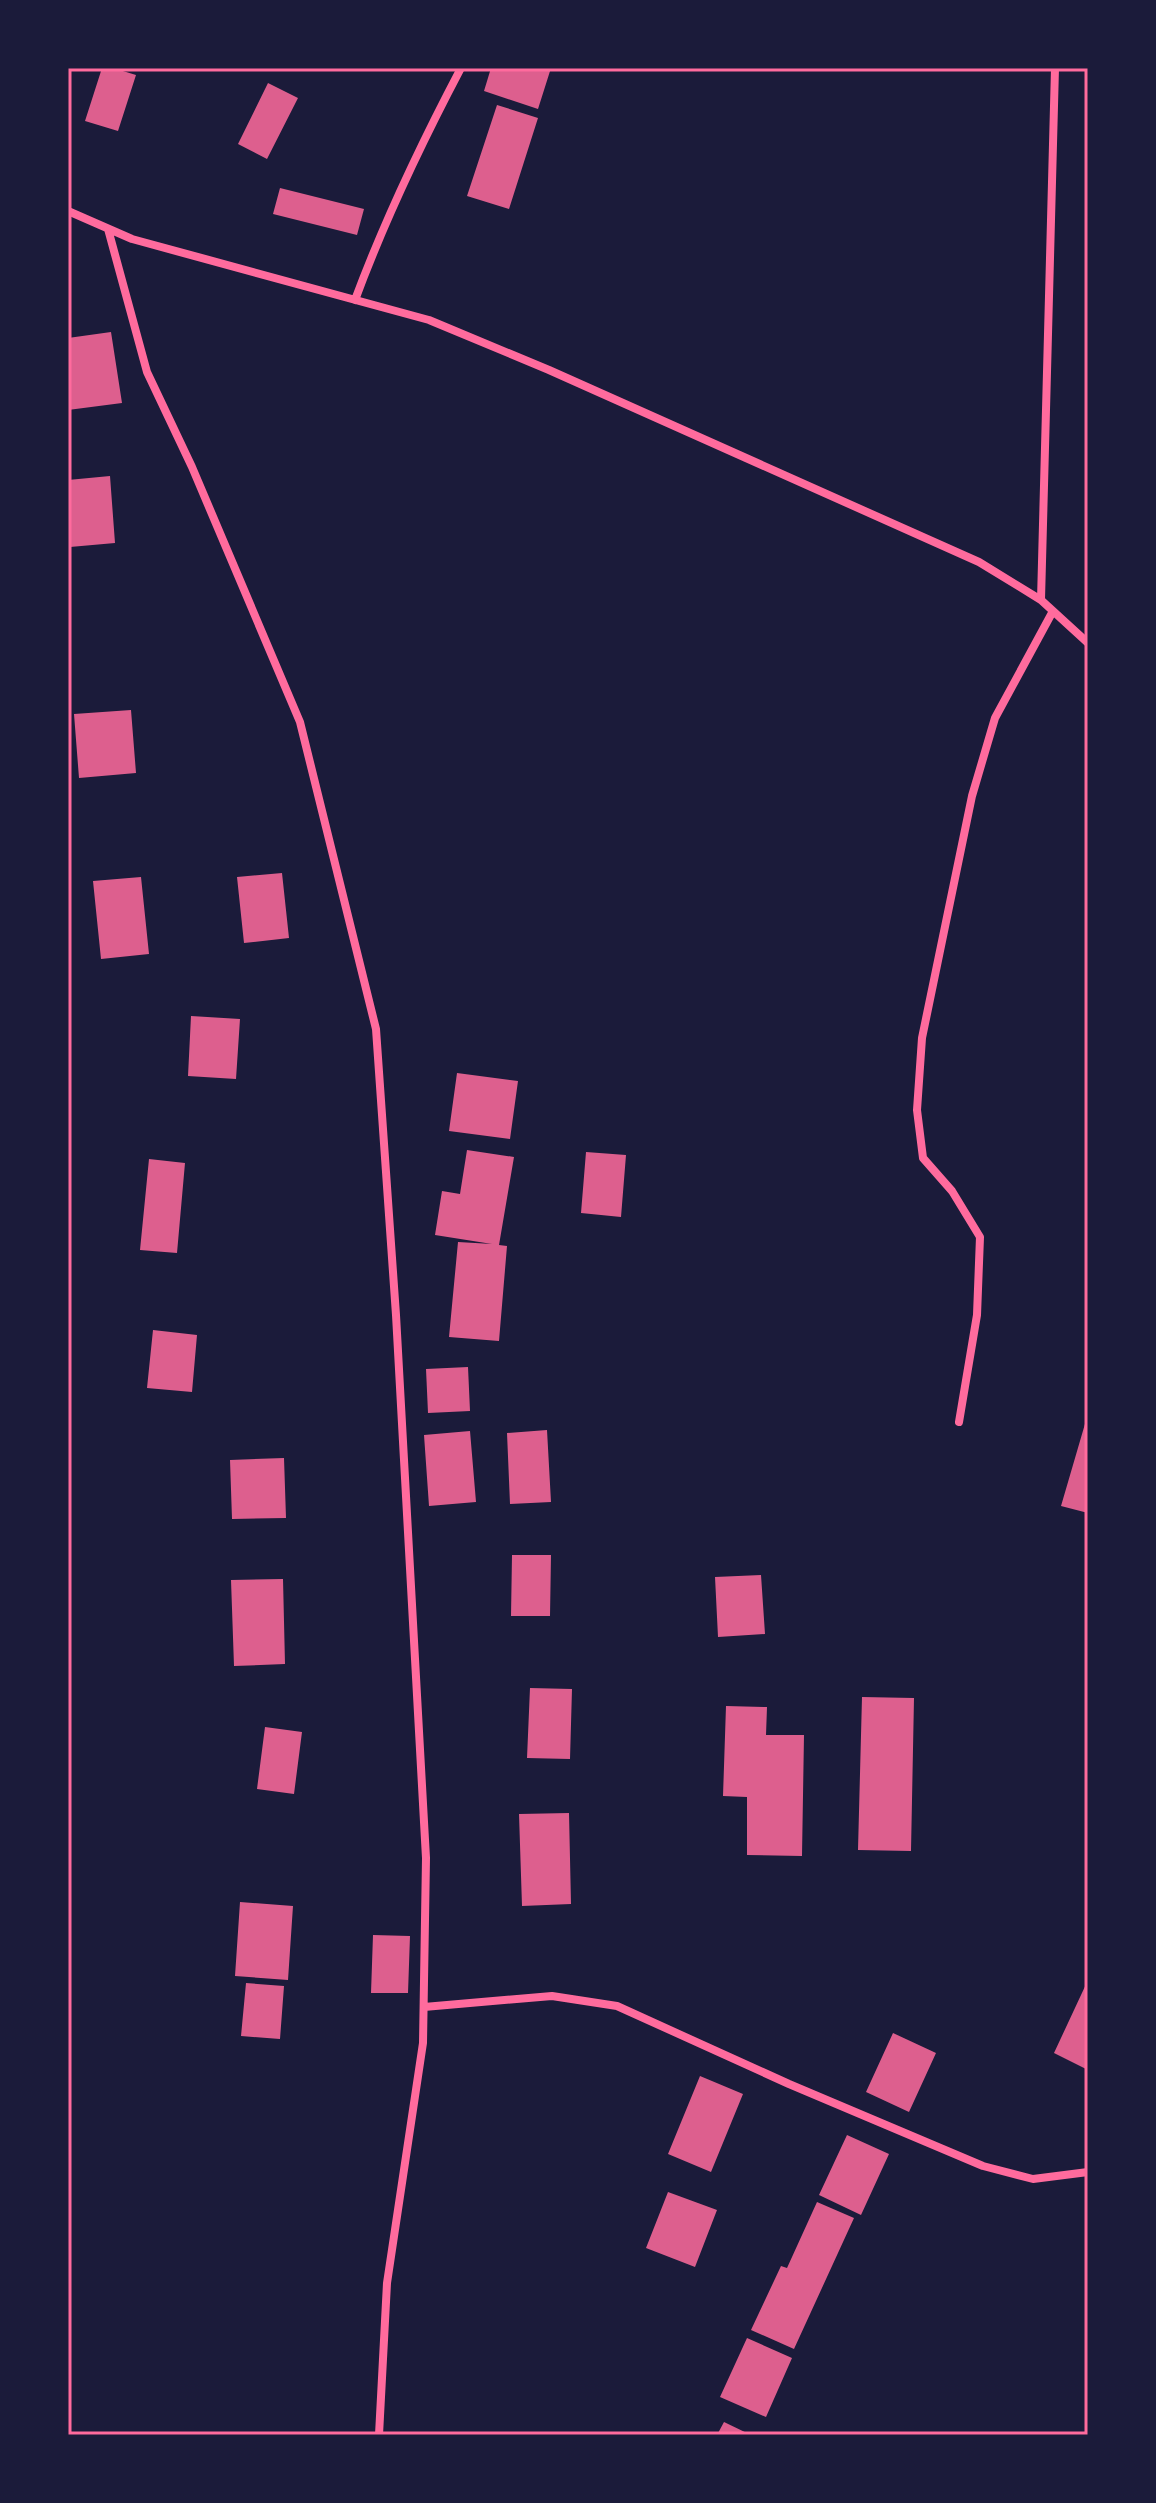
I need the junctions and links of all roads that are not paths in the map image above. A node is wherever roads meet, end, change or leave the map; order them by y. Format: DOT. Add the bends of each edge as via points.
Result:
graph roads {
  1 [pos="461,68"];
  2 [pos="1055,68"];
  3 [pos="68,211"];
  4 [pos="108,229"];
  5 [pos="355,300"];
  6 [pos="1041,600"];
  7 [pos="1053,611"];
  8 [pos="1088,643"];
  9 [pos="959,1422"];
  10 [pos="424,2007"];
  11 [pos="1088,2172"];
  12 [pos="379,2435"];
  1 -- 5 [label="street" via="382,228"];
  2 -- 6 [label="street"];
  3 -- 4 [label="street"];
  4 -- 5 [label="street"];
  4 -- 10 [label="street" via="147,372 300,722 376,1029 426,1858"];
  5 -- 6 [label="street" via="429,320 563,376 979,562"];
  6 -- 7 [label="street"];
  7 -- 8 [label="street"];
  7 -- 9 [label="street" via="995,718 972,796 922,1038 917,1110 923,1158 952,1191 980,1237 977,1315"];
  10 -- 11 [label="street" via="552,1996 617,2006 983,2166 1033,2179"];
  10 -- 12 [label="street" via="387,2283"];
}
